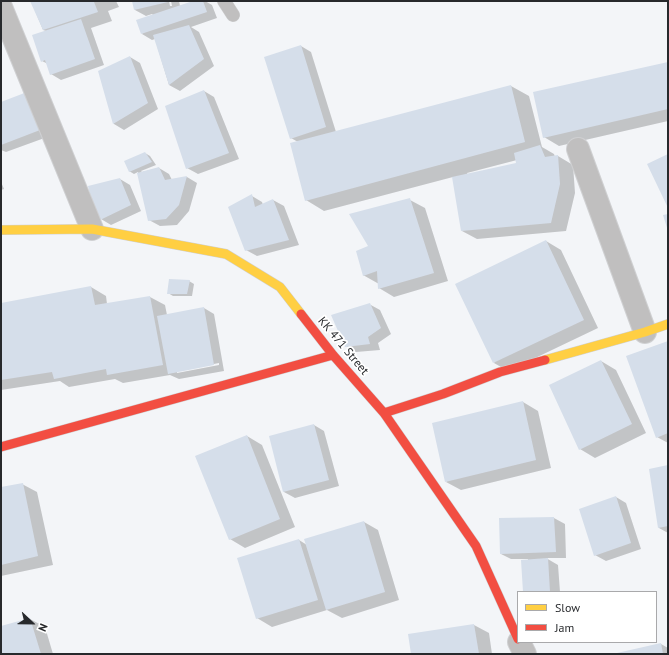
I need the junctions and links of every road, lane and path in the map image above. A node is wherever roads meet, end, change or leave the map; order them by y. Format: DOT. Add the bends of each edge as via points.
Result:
graph roads {
  1 [pos="224,1"];
  2 [pos="1,7"];
  3 [pos="233,15"];
  4 [pos="578,150"];
  5 [pos="92,229"];
  6 [pos="1,230"];
  7 [pos="668,324"];
  8 [pos="645,332"];
  9 [pos="333,355"];
  10 [pos="384,412"];
  11 [pos="1,447"];
  12 [pos="517,637"];
  13 [pos="520,643"];
  14 [pos="525,654"];
  1 -- 3 [label="lane"];
  2 -- 5 [label="street"];
  4 -- 8 [label="street"];
  5 -- 6 [label="street, KK 471 Street"];
  5 -- 9 [label="street, KK 471 Street" via="226,254 280,287"];
  7 -- 8 [label="street"];
  8 -- 10 [label="street" via="500,372 443,394"];
  9 -- 10 [label="street, KK 471 Street"];
  9 -- 11 [label="street"];
  10 -- 12 [label="street, KK 471 Street" via="476,546"];
  13 -- 14 [label="street"];
}
